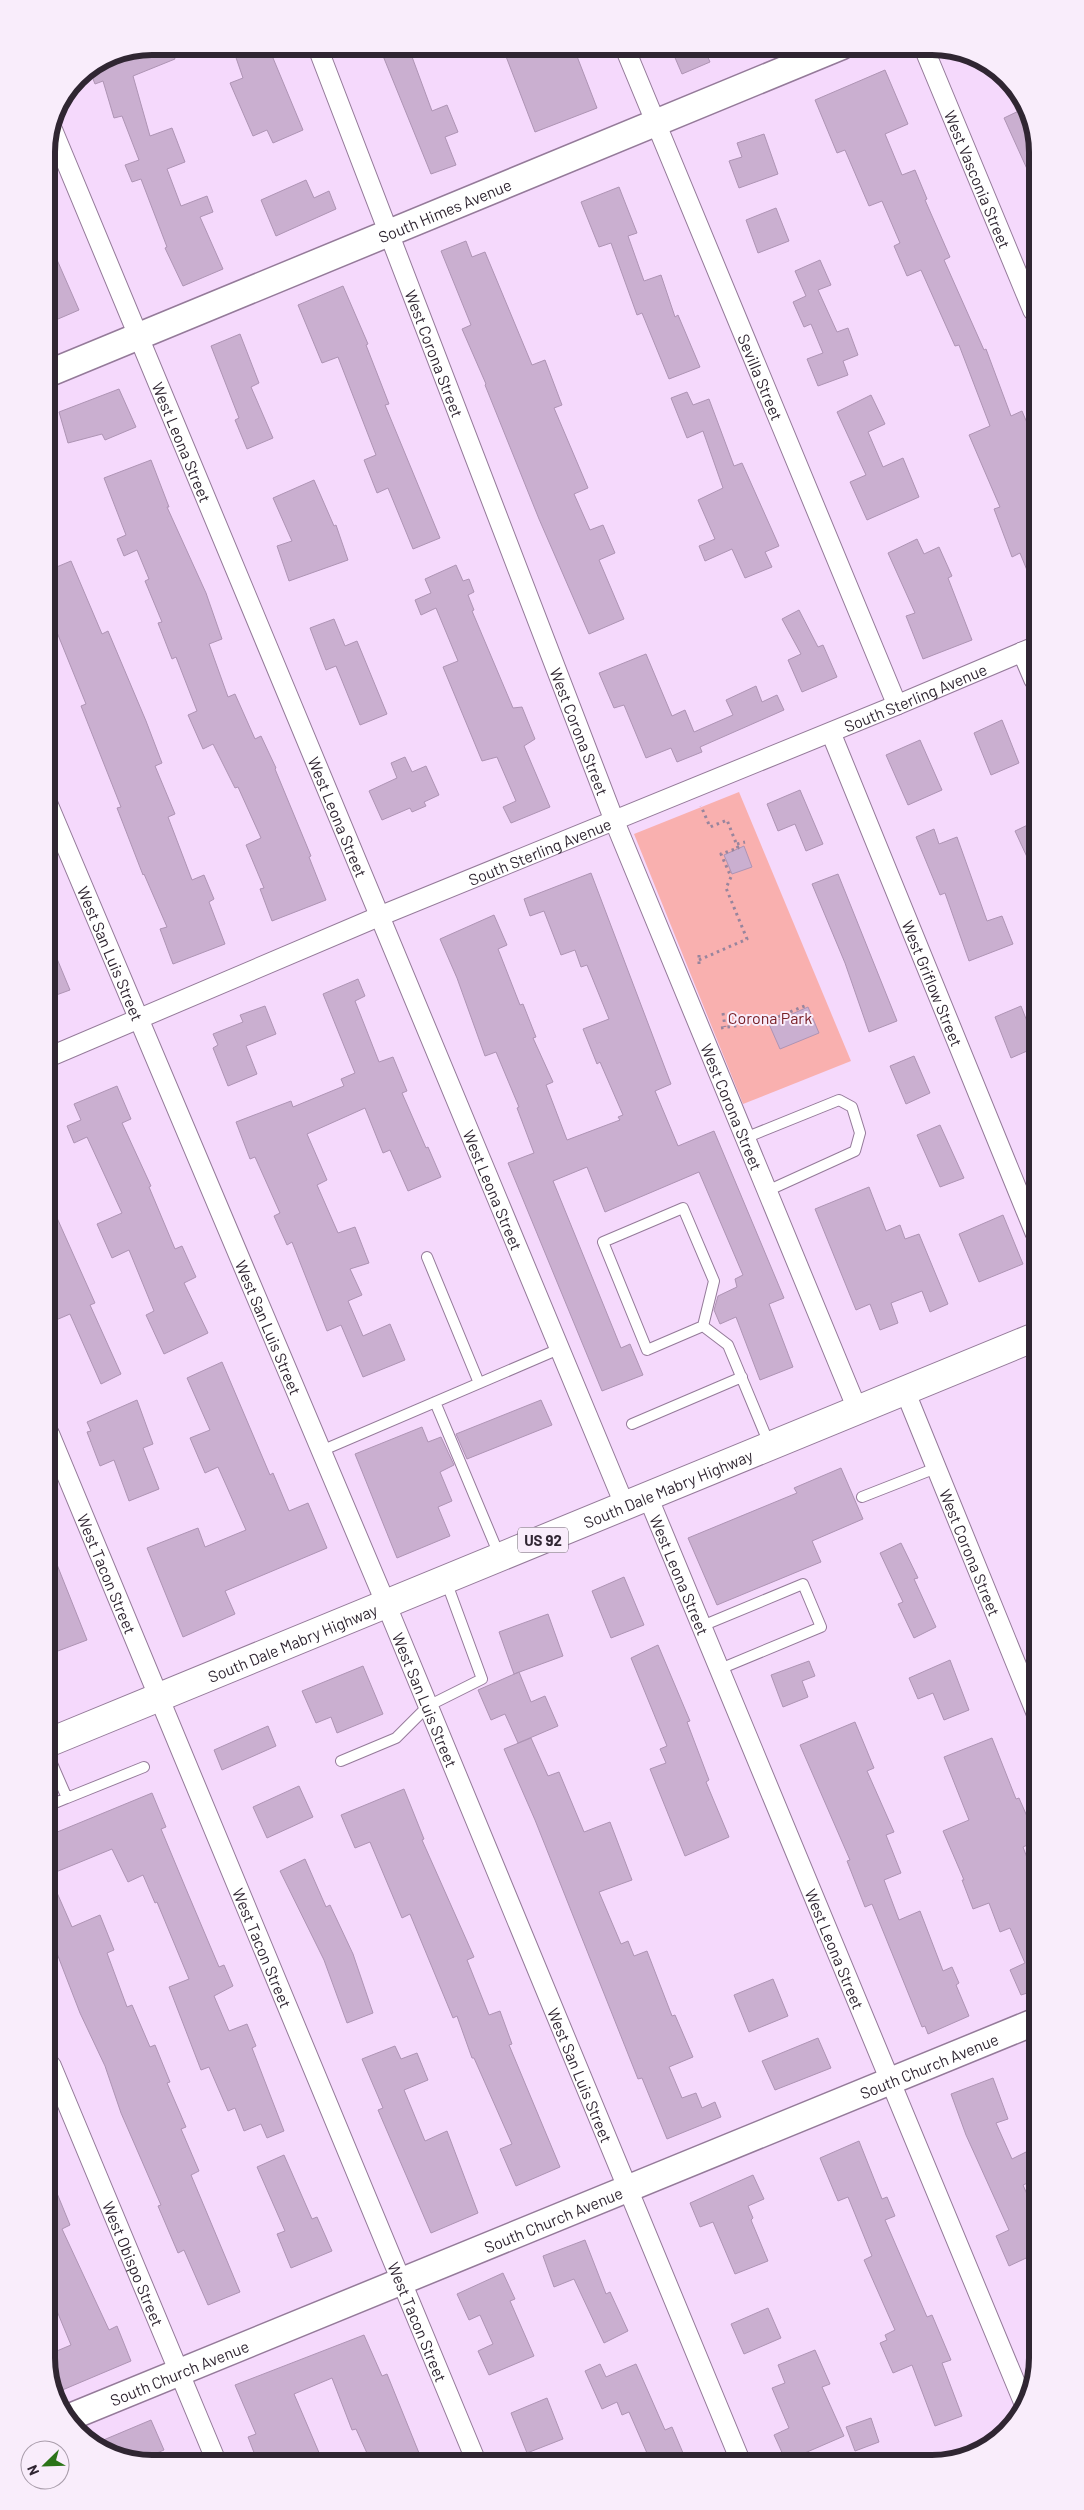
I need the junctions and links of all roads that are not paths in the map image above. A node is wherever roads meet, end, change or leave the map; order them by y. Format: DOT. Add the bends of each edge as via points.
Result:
graph roads {
  1 [pos="320,55"];
  2 [pos="628,55"];
  3 [pos="821,55"];
  4 [pos="927,55"];
  5 [pos="656,124"];
  6 [pos="56,138"];
  7 [pos="388,233"];
  8 [pos="1029,301"];
  9 [pos="139,336"];
  10 [pos="55,371"];
  11 [pos="1028,650"];
  12 [pos="897,705"];
  13 [pos="831,733"];
  14 [pos="614,820"];
  15 [pos="55,821"];
  16 [pos="380,916"];
  17 [pos="138,1020"];
  18 [pos="55,1055"];
  19 [pos="745,1138"];
  20 [pos="767,1191"];
  21 [pos="1029,1218"];
  22 [pos="428,1258"];
  23 [pos="703,1326"];
  24 [pos="1029,1339"];
  25 [pos="559,1349"];
  26 [pos="742,1378"];
  27 [pos="479,1384"];
  28 [pos="905,1391"];
  29 [pos="435,1402"];
  30 [pos="858,1411"];
  31 [pos="632,1424"];
  32 [pos="55,1447"];
  33 [pos="771,1447"];
  34 [pos="321,1452"];
  35 [pos="936,1468"];
  36 [pos="862,1497"];
  37 [pos="636,1501"];
  38 [pos="500,1558"];
  39 [pos="446,1580"];
  40 [pos="386,1604"];
  41 [pos="702,1626"];
  42 [pos="720,1669"];
  43 [pos="1029,1696"];
  44 [pos="158,1698"];
  45 [pos="428,1706"];
  46 [pos="55,1740"];
  47 [pos="341,1761"];
  48 [pos="144,1767"];
  49 [pos="55,1771"];
  50 [pos="66,1798"];
  51 [pos="55,1803"];
  52 [pos="1029,2023"];
  53 [pos="55,2075"];
  54 [pos="890,2081"];
  55 [pos="628,2190"];
  56 [pos="402,2282"];
  57 [pos="179,2372"];
  58 [pos="1021,2396"];
  59 [pos="74,2415"];
  60 [pos="214,2455"];
  61 [pos="474,2455"];
  62 [pos="738,2455"];
  1 -- 7 [label="street, West Corona Street"];
  2 -- 5 [label="street, Sevilla Street"];
  3 -- 5 [label="street, South Himes Avenue"];
  4 -- 8 [label="street, West Vasconia Street"];
  5 -- 7 [label="street, South Himes Avenue"];
  5 -- 12 [label="street, Sevilla Street"];
  6 -- 9 [label="street, West Leona Street"];
  7 -- 9 [label="street, South Himes Avenue"];
  7 -- 14 [label="street, West Corona Street"];
  9 -- 10 [label="street, South Himes Avenue"];
  9 -- 16 [label="street, West Leona Street"];
  11 -- 12 [label="street, South Sterling Avenue"];
  12 -- 13 [label="street, South Sterling Avenue"];
  13 -- 14 [label="street, South Sterling Avenue"];
  13 -- 21 [label="street, West Griflow Street"];
  14 -- 16 [label="street, South Sterling Avenue"];
  14 -- 19 [label="street, West Corona Street"];
  15 -- 17 [label="street, West San Luis Street"];
  16 -- 17 [label="street, South Sterling Avenue"];
  16 -- 25 [label="street, West Leona Street"];
  17 -- 18 [label="street, South Sterling Avenue"];
  17 -- 34 [label="street, West San Luis Street"];
  19 -- 20 [label="street, West Corona Street"];
  19 -- 20 [label="lane" via="839,1100 852,1107 860,1133 855,1151"];
  20 -- 30 [label="street, West Corona Street"];
  22 -- 27 [label="lane"];
  23 -- 23 [label="lane" via="647,1350 603,1242 683,1208 714,1281"];
  23 -- 26 [label="lane" via="728,1345"];
  24 -- 28 [label="main road, South Dale Mabry Highway / US 92"];
  25 -- 27 [label="lane"];
  25 -- 37 [label="street, West Leona Street"];
  26 -- 31 [label="lane"];
  26 -- 33 [label="lane"];
  27 -- 29 [label="lane"];
  28 -- 30 [label="main road, South Dale Mabry Highway / US 92"];
  28 -- 35 [label="street, West Corona Street"];
  29 -- 34 [label="lane"];
  29 -- 38 [label="lane"];
  30 -- 33 [label="main road, South Dale Mabry Highway / US 92"];
  32 -- 44 [label="street, West Tacon Street"];
  33 -- 37 [label="main road, South Dale Mabry Highway / US 92"];
  34 -- 40 [label="street, West San Luis Street"];
  35 -- 36 [label="lane"];
  35 -- 43 [label="street, West Corona Street"];
  37 -- 38 [label="main road, South Dale Mabry Highway / US 92"];
  37 -- 41 [label="street, West Leona Street"];
  38 -- 39 [label="main road, South Dale Mabry Highway / US 92"];
  39 -- 40 [label="main road, South Dale Mabry Highway / US 92"];
  39 -- 45 [label="lane" via="482,1679"];
  40 -- 44 [label="main road, South Dale Mabry Highway / US 92"];
  40 -- 45 [label="street, West San Luis Street"];
  41 -- 42 [label="street, West Leona Street"];
  41 -- 42 [label="lane" via="803,1584 820,1627"];
  42 -- 54 [label="street, West Leona Street"];
  44 -- 46 [label="main road, South Dale Mabry Highway / US 92"];
  44 -- 56 [label="street, West Tacon Street"];
  45 -- 47 [label="lane" via="396,1738"];
  45 -- 55 [label="street, West San Luis Street"];
  48 -- 50 [label="lane"];
  49 -- 50 [label="lane"];
  50 -- 51 [label="lane"];
  52 -- 54 [label="street, South Church Avenue"];
  53 -- 57 [label="street, West Obispo Street"];
  54 -- 55 [label="street, South Church Avenue"];
  54 -- 58 [label="street, West Leona Street"];
  55 -- 56 [label="street, South Church Avenue"];
  55 -- 62 [label="street, West San Luis Street"];
  56 -- 57 [label="street, South Church Avenue"];
  56 -- 61 [label="street, West Tacon Street"];
  57 -- 59 [label="street, South Church Avenue"];
  57 -- 60 [label="street, West Obispo Street"];
}
